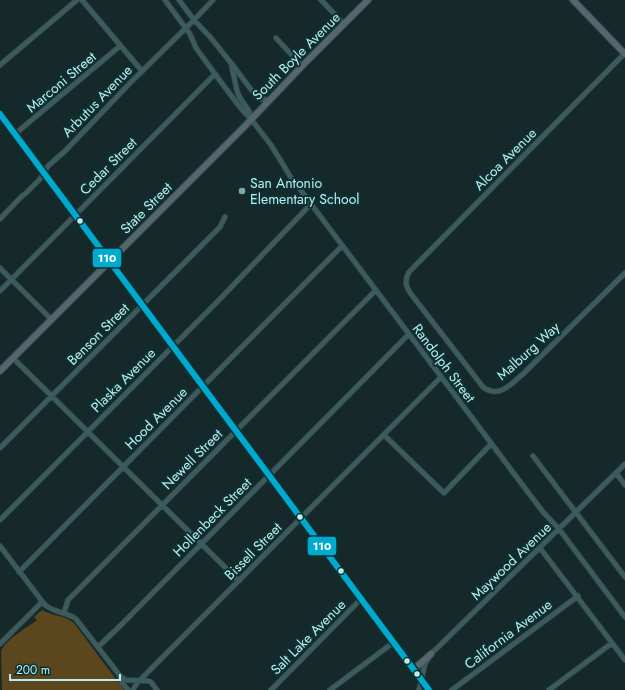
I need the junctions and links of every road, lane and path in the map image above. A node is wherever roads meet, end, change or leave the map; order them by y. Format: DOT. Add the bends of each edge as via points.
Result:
graph roads {
  1 [pos="77,0"];
  2 [pos="82,0"];
  3 [pos="165,0"];
  4 [pos="179,0"];
  5 [pos="213,0"];
  6 [pos="321,0"];
  7 [pos="368,0"];
  8 [pos="573,0"];
  9 [pos="194,20"];
  10 [pos="344,24"];
  11 [pos="186,28"];
  12 [pos="276,38"];
  13 [pos="120,46"];
  14 [pos="625,53"];
  15 [pos="231,63"];
  16 [pos="0,65"];
  17 [pos="302,66"];
  18 [pos="142,71"];
  19 [pos="215,74"];
  20 [pos="268,100"];
  21 [pos="258,112"];
  22 [pos="0,114"];
  23 [pos="251,118"];
  24 [pos="15,134"];
  25 [pos="44,172"];
  26 [pos="311,204"];
  27 [pos="75,215"];
  28 [pos="225,217"];
  29 [pos="0,219"];
  30 [pos="342,246"];
  31 [pos="109,261"];
  32 [pos="0,268"];
  33 [pos="625,273"];
  34 [pos="11,279"];
  35 [pos="406,283"];
  36 [pos="376,290"];
  37 [pos="0,291"];
  38 [pos="142,305"];
  39 [pos="51,319"];
  40 [pos="409,334"];
  41 [pos="173,346"];
  42 [pos="13,358"];
  43 [pos="0,371"];
  44 [pos="441,377"];
  45 [pos="203,386"];
  46 [pos="52,396"];
  47 [pos="236,430"];
  48 [pos="88,431"];
  49 [pos="384,435"];
  50 [pos="491,444"];
  51 [pos="0,448"];
  52 [pos="533,456"];
  53 [pos="625,464"];
  54 [pos="123,467"];
  55 [pos="616,473"];
  56 [pos="269,474"];
  57 [pos="625,485"];
  58 [pos="162,505"];
  59 [pos="576,513"];
  60 [pos="301,518"];
  61 [pos="0,520"];
  62 [pos="558,530"];
  63 [pos="200,543"];
  64 [pos="0,546"];
  65 [pos="540,548"];
  66 [pos="19,572"];
  67 [pos="625,577"];
  68 [pos="239,581"];
  69 [pos="578,596"];
  70 [pos="361,599"];
  71 [pos="42,602"];
  72 [pos="64,613"];
  73 [pos="625,617"];
  74 [pos="394,642"];
  75 [pos="612,643"];
  76 [pos="0,644"];
  77 [pos="98,647"];
  78 [pos="431,654"];
  79 [pos="625,660"];
  80 [pos="414,669"];
  81 [pos="119,675"];
  82 [pos="421,679"];
  83 [pos="141,680"];
  84 [pos="128,690"];
  85 [pos="132,690"];
  86 [pos="158,690"];
  87 [pos="271,690"];
  88 [pos="330,690"];
  89 [pos="419,690"];
  90 [pos="430,690"];
  91 [pos="452,690"];
  92 [pos="549,690"];
  1 -- 16 [label="street"];
  2 -- 13 [label="street"];
  3 -- 11 [label="street, Randolph Street"];
  4 -- 9 [label="street, Randolph Street"];
  5 -- 9 [label="street, Arbutus Avenue"];
  6 -- 10 [label="street"];
  7 -- 10 [label="main road, South Boyle Avenue"];
  8 -- 14 [label="main road"];
  9 -- 11 [label="street, Arbutus Avenue"];
  9 -- 15 [label="street, Randolph Street"];
  10 -- 17 [label="main road, South Boyle Avenue"];
  11 -- 18 [label="street, Arbutus Avenue"];
  11 -- 19 [label="street, Randolph Street" via="196,48"];
  12 -- 17 [label="street"];
  13 -- 18 [label="street"];
  13 -- 24 [label="street, Marconi Street"];
  14 -- 35 [label="street, Alcoa Avenue" via="409,272"];
  15 -- 20 [label="street" via="255,95 261,100"];
  15 -- 23 [label="street, Randolph Street" via="237,91"];
  17 -- 20 [label="main road, South Boyle Avenue"];
  18 -- 25 [label="street, Arbutus Avenue"];
  19 -- 23 [label="street, Randolph Street"];
  19 -- 27 [label="street, Cedar Street"];
  20 -- 21 [label="main road, South Boyle Avenue"];
  21 -- 23 [label="main road, State Street"];
  22 -- 24 [label="main road"];
  23 -- 26 [label="street, Randolph Street"];
  23 -- 31 [label="main road, State Street"];
  24 -- 25 [label="main road"];
  25 -- 27 [label="main road"];
  25 -- 29 [label="street, Arbutus Avenue"];
  26 -- 30 [label="street, Randolph Street"];
  26 -- 41 [label="street, Plaska Avenue"];
  27 -- 31 [label="main road"];
  27 -- 34 [label="street, Cedar Street"];
  28 -- 38 [label="street, Benson Street" via="220,227"];
  30 -- 36 [label="street, Randolph Street"];
  30 -- 45 [label="street, Hood Avenue"];
  31 -- 38 [label="main road"];
  31 -- 39 [label="main road, State Street"];
  32 -- 34 [label="street"];
  33 -- 35 [label="street, Malburg Way" via="523,374 506,389 495,392 483,388 411,294"];
  34 -- 37 [label="street, Cedar Street"];
  34 -- 39 [label="street"];
  36 -- 40 [label="street, Randolph Street"];
  36 -- 47 [label="street, Newell Street"];
  38 -- 41 [label="main road"];
  38 -- 46 [label="street, Benson Street"];
  39 -- 42 [label="main road, State Street"];
  40 -- 44 [label="street, Randolph Street"];
  40 -- 56 [label="street, Hollenbeck Street"];
  41 -- 45 [label="main road"];
  41 -- 48 [label="street, Plaska Avenue"];
  42 -- 43 [label="main road, State Street"];
  42 -- 46 [label="street"];
  44 -- 49 [label="street, Bissell Street"];
  44 -- 50 [label="street, Randolph Street"];
  45 -- 47 [label="main road"];
  45 -- 54 [label="street, Hood Avenue"];
  46 -- 48 [label="street"];
  46 -- 51 [label="street, Benson Street"];
  47 -- 56 [label="main road"];
  47 -- 58 [label="street, Newell Street"];
  48 -- 54 [label="street"];
  48 -- 61 [label="street, Plaska Avenue"];
  49 -- 50 [label="street" via="444,493"];
  49 -- 60 [label="street, Bissell Street"];
  50 -- 62 [label="street, Randolph Street"];
  52 -- 59 [label="street"];
  53 -- 55 [label="street, Maywood Avenue"];
  54 -- 58 [label="street"];
  54 -- 66 [label="street, Hood Avenue"];
  55 -- 57 [label="street"];
  55 -- 59 [label="street, Maywood Avenue"];
  56 -- 60 [label="main road"];
  56 -- 63 [label="street, Hollenbeck Street"];
  58 -- 63 [label="street"];
  58 -- 72 [label="street, Newell Street" via="68,600"];
  59 -- 62 [label="street, Maywood Avenue"];
  59 -- 67 [label="street"];
  60 -- 68 [label="street, Bissell Street"];
  60 -- 70 [label="main road"];
  62 -- 65 [label="street, Maywood Avenue"];
  62 -- 73 [label="street, Randolph Street"];
  63 -- 68 [label="street"];
  63 -- 77 [label="street, Hollenbeck Street"];
  64 -- 66 [label="street"];
  65 -- 69 [label="street"];
  65 -- 78 [label="street, Maywood Avenue"];
  66 -- 71 [label="street"];
  68 -- 83 [label="street, Bissell Street"];
  69 -- 75 [label="street"];
  69 -- 91 [label="street, California Avenue"];
  70 -- 74 [label="main road"];
  70 -- 87 [label="street, Salt Lake Avenue"];
  71 -- 72 [label="street" via="54,611"];
  71 -- 76 [label="street"];
  72 -- 77 [label="street" via="76,619"];
  74 -- 80 [label="main road"];
  74 -- 88 [label="street"];
  75 -- 79 [label="street"];
  75 -- 92 [label="street"];
  77 -- 81 [label="street"];
  78 -- 80 [label="main road"];
  78 -- 82 [label="street, Maywood Avenue" via="426,660"];
  80 -- 82 [label="main road"];
  81 -- 83 [label="street" via="126,680"];
  81 -- 84 [label="street"];
  82 -- 89 [label="street"];
  82 -- 90 [label="main road"];
  83 -- 85 [label="street, Bissell Street"];
  83 -- 86 [label="street" via="151,682"];
}
